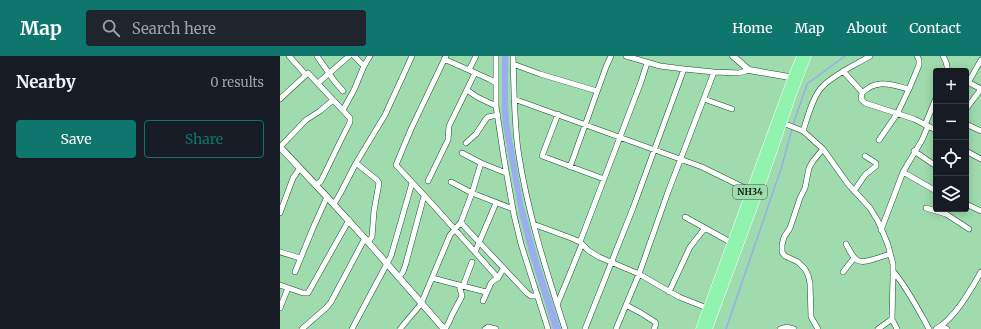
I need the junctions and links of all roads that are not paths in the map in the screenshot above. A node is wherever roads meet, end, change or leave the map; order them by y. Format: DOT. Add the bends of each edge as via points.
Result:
graph roads {
  1 [pos="289,56"];
  2 [pos="317,56"];
  3 [pos="349,56"];
  4 [pos="354,56"];
  5 [pos="370,56"];
  6 [pos="412,56"];
  7 [pos="476,56"];
  8 [pos="496,56"];
  9 [pos="513,56"];
  10 [pos="611,56"];
  11 [pos="626,56"];
  12 [pos="733,56"];
  13 [pos="801,56"];
  14 [pos="807,56"];
  15 [pos="870,56"];
  16 [pos="917,56"];
  17 [pos="943,56"];
  18 [pos="949,56"];
  19 [pos="445,58"];
  20 [pos="981,60"];
  21 [pos="946,62"];
  22 [pos="647,63"];
  23 [pos="513,64"];
  24 [pos="364,66"];
  25 [pos="948,68"];
  26 [pos="684,69"];
  27 [pos="749,70"];
  28 [pos="843,71"];
  29 [pos="472,72"];
  30 [pos="714,72"];
  31 [pos="329,74"];
  32 [pos="306,75"];
  33 [pos="795,78"];
  34 [pos="969,79"];
  35 [pos="318,83"];
  36 [pos="496,83"];
  37 [pos="969,83"];
  38 [pos="909,89"];
  39 [pos="467,90"];
  40 [pos="343,91"];
  41 [pos="597,91"];
  42 [pos="862,92"];
  43 [pos="280,99"];
  44 [pos="514,99"];
  45 [pos="704,99"];
  46 [pos="333,100"];
  47 [pos="934,104"];
  48 [pos="969,105"];
  49 [pos="496,106"];
  50 [pos="732,109"];
  51 [pos="343,110"];
  52 [pos="558,114"];
  53 [pos="897,114"];
  54 [pos="498,115"];
  55 [pos="786,124"];
  56 [pos="585,125"];
  57 [pos="926,125"];
  58 [pos="969,125"];
  59 [pos="933,128"];
  60 [pos="801,130"];
  61 [pos="981,131"];
  62 [pos="619,137"];
  63 [pos="879,140"];
  64 [pos="466,143"];
  65 [pos="280,147"];
  66 [pos="823,149"];
  67 [pos="655,150"];
  68 [pos="914,151"];
  69 [pos="969,153"];
  70 [pos="462,154"];
  71 [pos="864,156"];
  72 [pos="981,159"];
  73 [pos="681,160"];
  74 [pos="356,162"];
  75 [pos="481,163"];
  76 [pos="933,164"];
  77 [pos="570,167"];
  78 [pos="300,168"];
  79 [pos="903,172"];
  80 [pos="506,173"];
  81 [pos="604,179"];
  82 [pos="428,181"];
  83 [pos="451,182"];
  84 [pos="412,183"];
  85 [pos="316,185"];
  86 [pos="933,189"];
  87 [pos="854,191"];
  88 [pos="472,193"];
  89 [pos="754,193"];
  90 [pos="424,196"];
  91 [pos="327,197"];
  92 [pos="496,203"];
  93 [pos="334,204"];
  94 [pos="969,205"];
  95 [pos="926,208"];
  96 [pos="513,209"];
  97 [pos="933,209"];
  98 [pos="981,211"];
  99 [pos="944,212"];
  100 [pos="280,213"];
  101 [pos="685,217"];
  102 [pos="348,220"];
  103 [pos="460,223"];
  104 [pos="533,224"];
  105 [pos="705,228"];
  106 [pos="455,229"];
  107 [pos="969,229"];
  108 [pos="882,230"];
  109 [pos="367,240"];
  110 [pos="479,243"];
  111 [pos="581,243"];
  112 [pos="732,243"];
  113 [pos="846,244"];
  114 [pos="280,252"];
  115 [pos="475,252"];
  116 [pos="890,254"];
  117 [pos="300,258"];
  118 [pos="854,258"];
  119 [pos="472,262"];
  120 [pos="611,262"];
  121 [pos="387,264"];
  122 [pos="503,269"];
  123 [pos="893,271"];
  124 [pos="295,272"];
  125 [pos="843,272"];
  126 [pos="981,272"];
  127 [pos="639,274"];
  128 [pos="398,277"];
  129 [pos="499,277"];
  130 [pos="432,278"];
  131 [pos="280,285"];
  132 [pos="461,286"];
  133 [pos="288,288"];
  134 [pos="486,292"];
  135 [pos="669,292"];
  136 [pos="538,296"];
  137 [pos="483,301"];
  138 [pos="422,304"];
  139 [pos="557,305"];
  140 [pos="626,305"];
  141 [pos="280,308"];
  142 [pos="707,308"];
  143 [pos="892,319"];
  144 [pos="938,328"];
  145 [pos="302,329"];
  146 [pos="353,329"];
  147 [pos="400,329"];
  148 [pos="444,329"];
  149 [pos="484,329"];
  150 [pos="496,329"];
  151 [pos="548,329"];
  152 [pos="565,329"];
  153 [pos="585,329"];
  154 [pos="616,329"];
  155 [pos="654,329"];
  156 [pos="700,329"];
  157 [pos="708,329"];
  158 [pos="780,329"];
  159 [pos="794,329"];
  160 [pos="818,329"];
  161 [pos="878,329"];
  162 [pos="897,329"];
  163 [pos="930,329"];
  164 [pos="947,329"];
  1 -- 32 [label="street"];
  2 -- 31 [label="street"];
  3 -- 31 [label="street"];
  4 -- 24 [label="street"];
  5 -- 24 [label="street"];
  6 -- 74 [label="street" via="384,115"];
  7 -- 29 [label="street"];
  8 -- 36 [label="street"];
  9 -- 23 [label="street"];
  10 -- 41 [label="street"];
  11 -- 22 [label="street"];
  12 -- 27 [label="street"];
  13 -- 33 [label="highway, NH34"];
  14 -- 33 [label="highway, NH34"];
  15 -- 28 [label="street"];
  16 -- 38 [label="street" via="919,65"];
  17 -- 21 [label="street"];
  18 -- 21 [label="street"];
  19 -- 29 [label="street"];
  19 -- 84 [label="street" via="396,165"];
  20 -- 34 [label="street"];
  21 -- 25 [label="street"];
  22 -- 26 [label="street"];
  22 -- 62 [label="street"];
  23 -- 41 [label="street"];
  23 -- 44 [label="street"];
  24 -- 51 [label="street"];
  26 -- 30 [label="street"];
  26 -- 67 [label="street"];
  27 -- 30 [label="street" via="740,73"];
  27 -- 33 [label="street"];
  28 -- 42 [label="street"];
  28 -- 60 [label="street" via="822,86"];
  29 -- 36 [label="street"];
  29 -- 39 [label="street"];
  30 -- 45 [label="street"];
  31 -- 35 [label="street"];
  31 -- 40 [label="street"];
  32 -- 35 [label="street" via="308,73"];
  32 -- 43 [label="street"];
  33 -- 55 [label="highway, NH34"];
  33 -- 89 [label="highway, NH34"];
  35 -- 46 [label="street"];
  36 -- 49 [label="street"];
  37 -- 48 [label="street" via="981,89"];
  38 -- 42 [label="street" via="882,83"];
  38 -- 53 [label="street"];
  39 -- 49 [label="street"];
  39 -- 82 [label="street" via="449,126 448,140"];
  41 -- 56 [label="street"];
  42 -- 53 [label="street" via="861,99 864,103"];
  44 -- 52 [label="street"];
  44 -- 104 [label="street" via="518,151"];
  45 -- 50 [label="street"];
  45 -- 73 [label="street"];
  46 -- 51 [label="street"];
  46 -- 65 [label="street" via="306,120"];
  47 -- 57 [label="street"];
  49 -- 54 [label="street"];
  51 -- 85 [label="street" via="350,118 350,122 321,181"];
  52 -- 56 [label="street"];
  52 -- 77 [label="street" via="542,156"];
  53 -- 57 [label="street"];
  53 -- 63 [label="street"];
  54 -- 64 [label="street" via="488,117"];
  54 -- 80 [label="street"];
  55 -- 60 [label="street"];
  55 -- 89 [label="highway, NH34"];
  56 -- 62 [label="street"];
  56 -- 77 [label="street"];
  57 -- 59 [label="street"];
  57 -- 68 [label="street" via="922,140"];
  58 -- 61 [label="street"];
  60 -- 66 [label="street"];
  62 -- 67 [label="street"];
  62 -- 81 [label="street"];
  65 -- 78 [label="street"];
  66 -- 87 [label="street"];
  66 -- 160 [label="street" via="809,168 805,188 782,245 784,256 798,262 805,269 810,283 811,317"];
  67 -- 73 [label="street"];
  67 -- 120 [label="street"];
  68 -- 76 [label="street"];
  68 -- 79 [label="street"];
  69 -- 72 [label="street"];
  70 -- 75 [label="street"];
  71 -- 87 [label="street" via="876,163 876,166 865,175"];
  73 -- 89 [label="street" via="702,167"];
  73 -- 127 [label="street"];
  74 -- 93 [label="street"];
  74 -- 109 [label="street" via="379,183 372,237"];
  75 -- 80 [label="street"];
  75 -- 88 [label="street"];
  77 -- 81 [label="street"];
  78 -- 85 [label="street"];
  78 -- 100 [label="street" via="293,178"];
  79 -- 86 [label="street"];
  79 -- 108 [label="street"];
  80 -- 96 [label="street"];
  81 -- 111 [label="street"];
  83 -- 88 [label="street"];
  84 -- 90 [label="street"];
  84 -- 121 [label="street"];
  85 -- 91 [label="street"];
  87 -- 108 [label="street" via="870,208"];
  88 -- 92 [label="street"];
  88 -- 103 [label="street"];
  89 -- 112 [label="highway, NH34"];
  89 -- 157 [label="highway, NH34"];
  90 -- 106 [label="street"];
  90 -- 128 [label="street" via="406,263"];
  91 -- 93 [label="street"];
  91 -- 117 [label="street"];
  92 -- 96 [label="street"];
  92 -- 110 [label="street"];
  93 -- 102 [label="street"];
  94 -- 98 [label="street"];
  95 -- 97 [label="street"];
  96 -- 136 [label="street"];
  99 -- 107 [label="street"];
  101 -- 105 [label="street"];
  102 -- 109 [label="street"];
  102 -- 133 [label="street" via="309,292 305,294"];
  103 -- 106 [label="street"];
  103 -- 110 [label="street"];
  104 -- 111 [label="street"];
  104 -- 139 [label="street"];
  105 -- 112 [label="street"];
  105 -- 135 [label="street" via="690,247"];
  106 -- 115 [label="street"];
  106 -- 130 [label="street"];
  108 -- 116 [label="street"];
  109 -- 121 [label="street"];
  109 -- 145 [label="street" via="330,304"];
  110 -- 115 [label="street"];
  110 -- 122 [label="street"];
  111 -- 120 [label="street" via="589,251"];
  111 -- 139 [label="street"];
  112 -- 142 [label="highway, NH34"];
  113 -- 118 [label="street"];
  114 -- 117 [label="street"];
  115 -- 129 [label="street"];
  116 -- 118 [label="street" via="865,262"];
  116 -- 123 [label="street"];
  117 -- 124 [label="street"];
  118 -- 125 [label="street"];
  119 -- 132 [label="street"];
  120 -- 127 [label="street"];
  120 -- 153 [label="street"];
  121 -- 128 [label="street"];
  121 -- 146 [label="street"];
  122 -- 129 [label="street"];
  122 -- 136 [label="street" via="527,293"];
  123 -- 143 [label="street"];
  123 -- 163 [label="street"];
  126 -- 144 [label="street" via="956,312"];
  127 -- 135 [label="street"];
  127 -- 140 [label="street"];
  128 -- 138 [label="street"];
  129 -- 134 [label="street" via="492,282"];
  130 -- 132 [label="street"];
  130 -- 138 [label="street"];
  131 -- 133 [label="street"];
  132 -- 134 [label="street"];
  132 -- 148 [label="street" via="462,296"];
  133 -- 141 [label="street"];
  134 -- 137 [label="street"];
  135 -- 142 [label="street"];
  136 -- 151 [label="street"];
  138 -- 147 [label="street"];
  138 -- 148 [label="street"];
  139 -- 152 [label="street"];
  140 -- 154 [label="street"];
  140 -- 155 [label="street" via="655,322"];
  142 -- 156 [label="highway, NH34"];
  143 -- 161 [label="street"];
  143 -- 162 [label="street"];
  144 -- 164 [label="street"];
  149 -- 150 [label="street"];
  158 -- 159 [label="street"];
}
